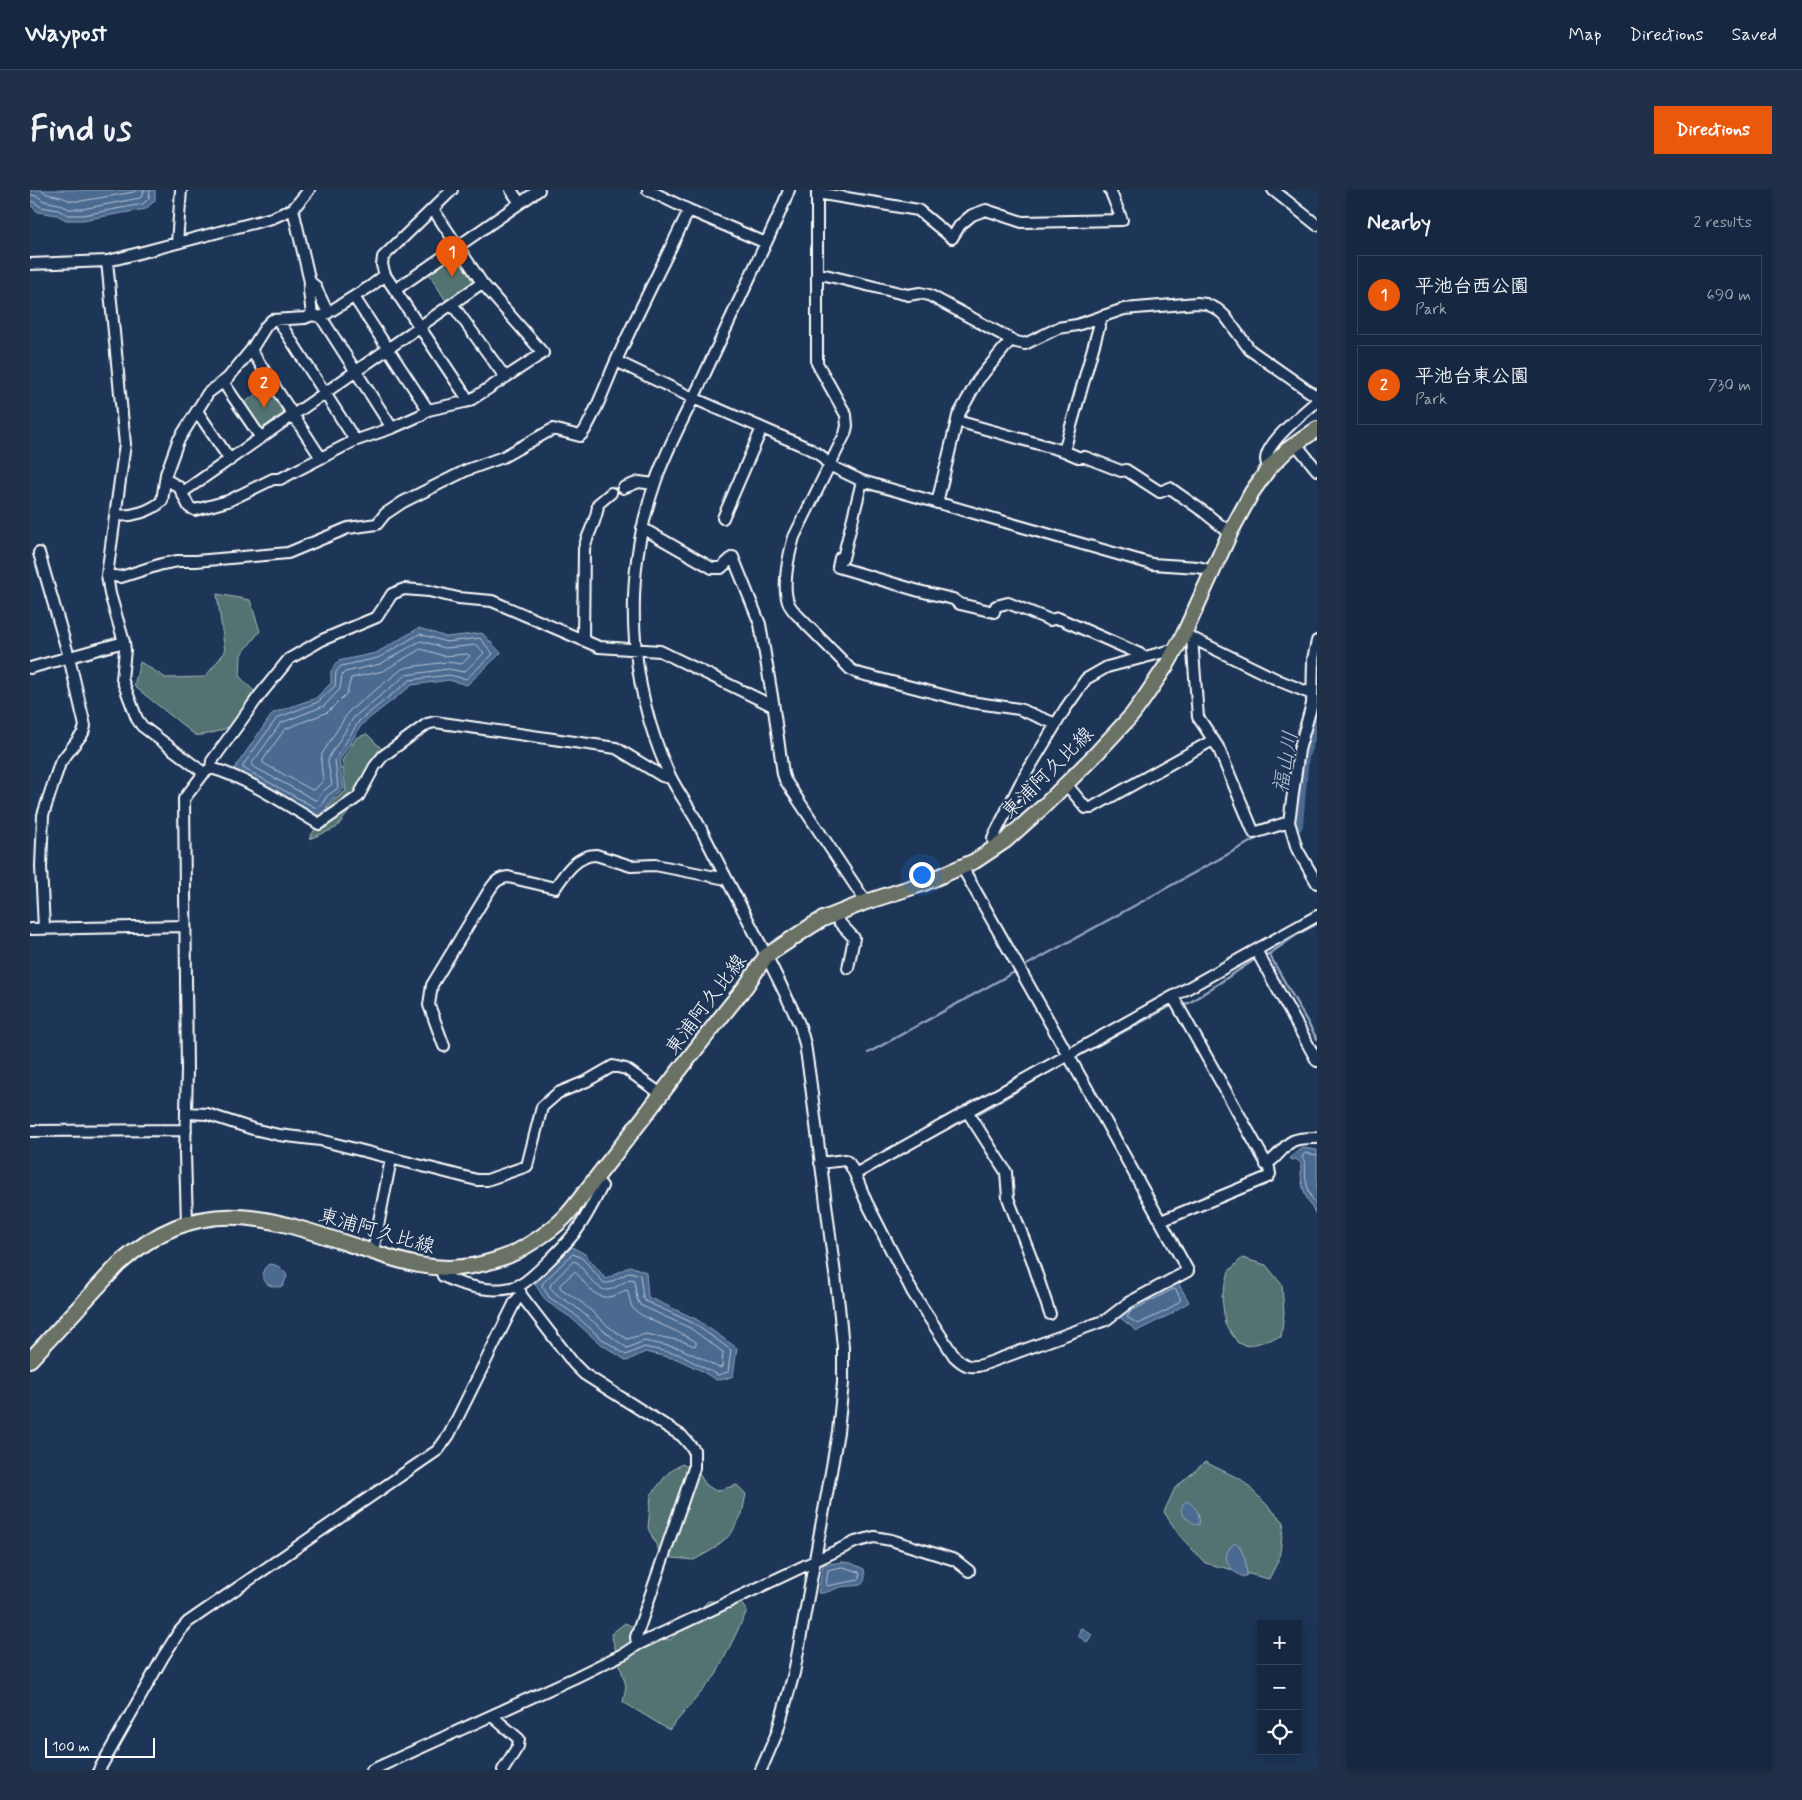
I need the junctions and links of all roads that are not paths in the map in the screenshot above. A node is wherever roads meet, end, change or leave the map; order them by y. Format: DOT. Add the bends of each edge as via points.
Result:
graph roads {
  1 [pos="181,190"];
  2 [pos="309,190"];
  3 [pos="452,190"];
  4 [pos="511,190"];
  5 [pos="539,190"];
  6 [pos="648,190"];
  7 [pos="788,190"];
  8 [pos="1110,190"];
  9 [pos="1273,190"];
  10 [pos="817,192"];
  11 [pos="520,203"];
  12 [pos="292,209"];
  13 [pos="433,209"];
  14 [pos="689,210"];
  15 [pos="1317,225"];
  16 [pos="177,243"];
  17 [pos="766,243"];
  18 [pos="459,247"];
  19 [pos="107,261"];
  20 [pos="30,264"];
  21 [pos="817,273"];
  22 [pos="385,275"];
  23 [pos="310,282"];
  24 [pos="482,283"];
  25 [pos="395,290"];
  26 [pos="354,297"];
  27 [pos="452,304"];
  28 [pos="320,315"];
  29 [pos="1102,316"];
  30 [pos="278,320"];
  31 [pos="419,327"];
  32 [pos="1011,340"];
  33 [pos="388,349"];
  34 [pos="250,350"];
  35 [pos="616,361"];
  36 [pos="356,372"];
  37 [pos="505,377"];
  38 [pos="223,382"];
  39 [pos="325,393"];
  40 [pos="1317,397"];
  41 [pos="693,398"];
  42 [pos="469,401"];
  43 [pos="1317,401"];
  44 [pos="428,410"];
  45 [pos="197,411"];
  46 [pos="293,416"];
  47 [pos="957,421"];
  48 [pos="392,428"];
  49 [pos="762,428"];
  50 [pos="1317,429"];
  51 [pos="261,438"];
  52 [pos="355,440"];
  53 [pos="1295,444"];
  54 [pos="1064,451"];
  55 [pos="321,458"];
  56 [pos="230,460"];
  57 [pos="829,465"];
  58 [pos="1269,468"];
  59 [pos="1317,470"];
  60 [pos="167,480"];
  61 [pos="862,481"];
  62 [pos="654,484"];
  63 [pos="623,488"];
  64 [pos="183,492"];
  65 [pos="611,493"];
  66 [pos="937,503"];
  67 [pos="117,515"];
  68 [pos="723,518"];
  69 [pos="642,528"];
  70 [pos="1230,533"];
  71 [pos="39,553"];
  72 [pos="1213,571"];
  73 [pos="107,575"];
  74 [pos="1188,636"];
  75 [pos="583,640"];
  76 [pos="1317,641"];
  77 [pos="124,642"];
  78 [pos="636,651"];
  79 [pos="1174,652"];
  80 [pos="69,657"];
  81 [pos="1143,658"];
  82 [pos="30,668"];
  83 [pos="1312,694"];
  84 [pos="773,706"];
  85 [pos="1056,724"];
  86 [pos="1213,740"];
  87 [pos="207,771"];
  88 [pos="671,778"];
  89 [pos="1066,784"];
  90 [pos="1289,822"];
  91 [pos="994,849"];
  92 [pos="962,867"];
  93 [pos="726,879"];
  94 [pos="1317,883"];
  95 [pos="866,902"];
  96 [pos="835,914"];
  97 [pos="1317,916"];
  98 [pos="185,926"];
  99 [pos="30,928"];
  100 [pos="44,928"];
  101 [pos="1256,950"];
  102 [pos="766,956"];
  103 [pos="848,968"];
  104 [pos="1173,997"];
  105 [pos="444,1046"];
  106 [pos="1068,1055"];
  107 [pos="1317,1061"];
  108 [pos="661,1094"];
  109 [pos="967,1111"];
  110 [pos="187,1113"];
  111 [pos="186,1130"];
  112 [pos="30,1131"];
  113 [pos="1317,1138"];
  114 [pos="391,1159"];
  115 [pos="820,1163"];
  116 [pos="1266,1165"];
  117 [pos="855,1174"];
  118 [pos="595,1179"];
  119 [pos="1161,1221"];
  120 [pos="188,1223"];
  121 [pos="373,1252"];
  122 [pos="440,1268"];
  123 [pos="520,1290"];
  124 [pos="1050,1314"];
  125 [pos="30,1360"];
  126 [pos="815,1560"];
  127 [pos="969,1571"];
  128 [pos="637,1644"];
  129 [pos="492,1716"];
  130 [pos="99,1770"];
  131 [pos="372,1770"];
  132 [pos="503,1770"];
  133 [pos="761,1770"];
  1 -- 16 [label="street"];
  2 -- 12 [label="street"];
  3 -- 13 [label="street"];
  4 -- 11 [label="street"];
  5 -- 11 [label="street"];
  6 -- 14 [label="street"];
  7 -- 17 [label="street"];
  8 -- 10 [label="street" via="1122,220 1022,222 986,210 972,215 952,238 918,210"];
  9 -- 15 [label="street"];
  10 -- 21 [label="street"];
  11 -- 18 [label="street"];
  12 -- 16 [label="street" via="272,218"];
  12 -- 23 [label="street"];
  13 -- 18 [label="street"];
  13 -- 22 [label="street" via="383,258"];
  14 -- 17 [label="street"];
  14 -- 35 [label="street"];
  16 -- 19 [label="street"];
  17 -- 41 [label="street"];
  18 -- 24 [label="street"];
  18 -- 25 [label="street"];
  19 -- 20 [label="street"];
  19 -- 67 [label="street" via="125,444"];
  21 -- 32 [label="street" via="908,295 929,295"];
  21 -- 57 [label="street" via="817,363 844,410 847,422 845,434"];
  22 -- 25 [label="street"];
  22 -- 26 [label="street"];
  23 -- 28 [label="street" via="309,291"];
  23 -- 28 [label="street" via="315,286"];
  24 -- 27 [label="street"];
  24 -- 37 [label="street" via="543,353"];
  25 -- 31 [label="street"];
  26 -- 28 [label="street"];
  26 -- 33 [label="street"];
  27 -- 31 [label="street"];
  27 -- 37 [label="street"];
  28 -- 30 [label="street"];
  28 -- 36 [label="street"];
  29 -- 32 [label="street" via="1058,328 1025,344"];
  29 -- 40 [label="street" via="1136,307 1206,304 1224,316 1250,350"];
  29 -- 54 [label="street"];
  30 -- 34 [label="street" via="272,320 266,326"];
  30 -- 39 [label="street"];
  31 -- 33 [label="street"];
  31 -- 42 [label="street"];
  32 -- 47 [label="street" via="978,380"];
  33 -- 36 [label="street"];
  33 -- 44 [label="street"];
  34 -- 38 [label="street"];
  34 -- 46 [label="street"];
  35 -- 41 [label="street"];
  35 -- 73 [label="street" via="583,434 554,429 503,457 467,470 403,502 377,524 348,528 288,553 178,562 121,577"];
  36 -- 39 [label="street"];
  36 -- 48 [label="street"];
  37 -- 42 [label="street"];
  38 -- 45 [label="street" via="208,393"];
  38 -- 51 [label="street"];
  39 -- 46 [label="street"];
  39 -- 52 [label="street"];
  41 -- 49 [label="street"];
  41 -- 62 [label="street"];
  42 -- 44 [label="street"];
  43 -- 58 [label="street" via="1281,433 1266,461"];
  44 -- 48 [label="street"];
  45 -- 56 [label="street"];
  45 -- 60 [label="street" via="178,441 166,474"];
  46 -- 51 [label="street"];
  46 -- 55 [label="street"];
  47 -- 54 [label="street"];
  47 -- 66 [label="street"];
  48 -- 52 [label="street"];
  49 -- 57 [label="street" via="808,448"];
  49 -- 68 [label="street"];
  50 -- 53 [label="main road, 東浦阿久比線"];
  51 -- 56 [label="street"];
  52 -- 55 [label="street"];
  53 -- 58 [label="main road, 東浦阿久比線"];
  53 -- 59 [label="street"];
  54 -- 70 [label="street" via="1120,471 1126,470 1160,492 1170,488"];
  55 -- 64 [label="street" via="228,501 195,510 189,507"];
  56 -- 64 [label="street"];
  57 -- 61 [label="street"];
  57 -- 85 [label="street" via="791,548 786,594 797,615 857,673 970,702 1019,709"];
  58 -- 70 [label="main road, 東浦阿久比線"];
  60 -- 64 [label="street"];
  60 -- 67 [label="street" via="160,503 147,511"];
  61 -- 66 [label="street"];
  61 -- 81 [label="street" via="844,558 840,558 838,567 994,612 996,606 1008,602 1050,620 1058,618"];
  62 -- 63 [label="street" via="640,482"];
  62 -- 69 [label="street"];
  65 -- 75 [label="street" via="598,504 598,512 585,540"];
  66 -- 72 [label="street" via="1152,564"];
  67 -- 73 [label="street"];
  69 -- 78 [label="street" via="633,600"];
  69 -- 84 [label="street" via="712,568 721,568 733,557 760,624"];
  70 -- 72 [label="main road, 東浦阿久比線"];
  71 -- 80 [label="street"];
  72 -- 74 [label="main road, 東浦阿久比線"];
  73 -- 77 [label="street"];
  74 -- 79 [label="main road, 東浦阿久比線"];
  74 -- 83 [label="street"];
  74 -- 86 [label="street" via="1198,717"];
  75 -- 78 [label="street" via="599,648"];
  75 -- 87 [label="street" via="492,602 429,591 396,591 377,617 322,640 289,659"];
  76 -- 83 [label="street"];
  77 -- 80 [label="street"];
  77 -- 87 [label="street" via="122,678 139,723"];
  78 -- 84 [label="street" via="660,652"];
  78 -- 88 [label="street" via="642,693"];
  79 -- 81 [label="street"];
  79 -- 89 [label="main road, 東浦阿久比線" via="1132,715"];
  80 -- 82 [label="street"];
  80 -- 100 [label="street" via="85,730 60,763 43,815"];
  81 -- 85 [label="street" via="1092,674"];
  83 -- 90 [label="street" via="1311,714 1296,766"];
  84 -- 95 [label="street" via="785,780"];
  85 -- 91 [label="street" via="993,838"];
  86 -- 89 [label="street" via="1091,808 1086,808"];
  86 -- 90 [label="street" via="1254,833"];
  87 -- 88 [label="street" via="224,772 319,824 360,794 384,756 427,724 435,722 616,748 662,776"];
  87 -- 98 [label="street" via="184,800"];
  88 -- 93 [label="street"];
  89 -- 91 [label="main road, 東浦阿久比線"];
  90 -- 94 [label="street" via="1297,849"];
  91 -- 92 [label="main road, 東浦阿久比線"];
  92 -- 95 [label="main road, 東浦阿久比線"];
  92 -- 106 [label="street"];
  93 -- 102 [label="street"];
  93 -- 105 [label="street" via="664,866 631,866 596,854 571,866 555,888 508,877 496,880 432,985 429,1005"];
  95 -- 96 [label="main road, 東浦阿久比線"];
  96 -- 102 [label="main road, 東浦阿久比線"];
  96 -- 103 [label="street" via="854,938"];
  97 -- 101 [label="street"];
  98 -- 100 [label="street"];
  98 -- 110 [label="street"];
  99 -- 100 [label="street"];
  101 -- 104 [label="street"];
  101 -- 107 [label="street"];
  102 -- 108 [label="main road, 東浦阿久比線"];
  102 -- 115 [label="street" via="789,1001 805,1044"];
  104 -- 106 [label="street"];
  104 -- 116 [label="street"];
  106 -- 109 [label="street"];
  106 -- 119 [label="street"];
  108 -- 114 [label="street" via="626,1069 613,1066 558,1092 542,1107 527,1166 486,1180"];
  108 -- 118 [label="main road, 東浦阿久比線"];
  109 -- 117 [label="street"];
  109 -- 124 [label="street" via="1006,1172 1008,1198"];
  110 -- 111 [label="street"];
  110 -- 114 [label="street" via="207,1114 253,1129 320,1140"];
  111 -- 112 [label="street"];
  111 -- 120 [label="street"];
  113 -- 116 [label="street" via="1288,1142"];
  114 -- 121 [label="street"];
  115 -- 117 [label="street" via="844,1160"];
  115 -- 126 [label="street" via="840,1314 843,1383 838,1432"];
  116 -- 119 [label="street" via="1270,1174 1268,1178"];
  117 -- 119 [label="street" via="913,1294 954,1356 962,1364 976,1368 1106,1320 1128,1303 1188,1271"];
  118 -- 122 [label="main road, 東浦阿久比線" via="564,1218 516,1252 481,1264"];
  118 -- 123 [label="street" via="602,1186 578,1229"];
  120 -- 121 [label="main road, 東浦阿久比線" via="220,1217 254,1218"];
  120 -- 125 [label="main road, 東浦阿久比線" via="134,1250"];
  121 -- 122 [label="main road, 東浦阿久比線" via="410,1264"];
  122 -- 123 [label="street" via="443,1276 456,1283 495,1290"];
  123 -- 128 [label="street" via="584,1374 682,1436 694,1450 694,1468 636,1636"];
  123 -- 130 [label="street" via="438,1450 188,1622 163,1657"];
  126 -- 127 [label="street" via="865,1538 884,1538 955,1560"];
  126 -- 128 [label="street"];
  126 -- 133 [label="street" via="794,1673 777,1733"];
  128 -- 129 [label="street"];
  129 -- 131 [label="street"];
  129 -- 132 [label="street" via="519,1739"];
}
